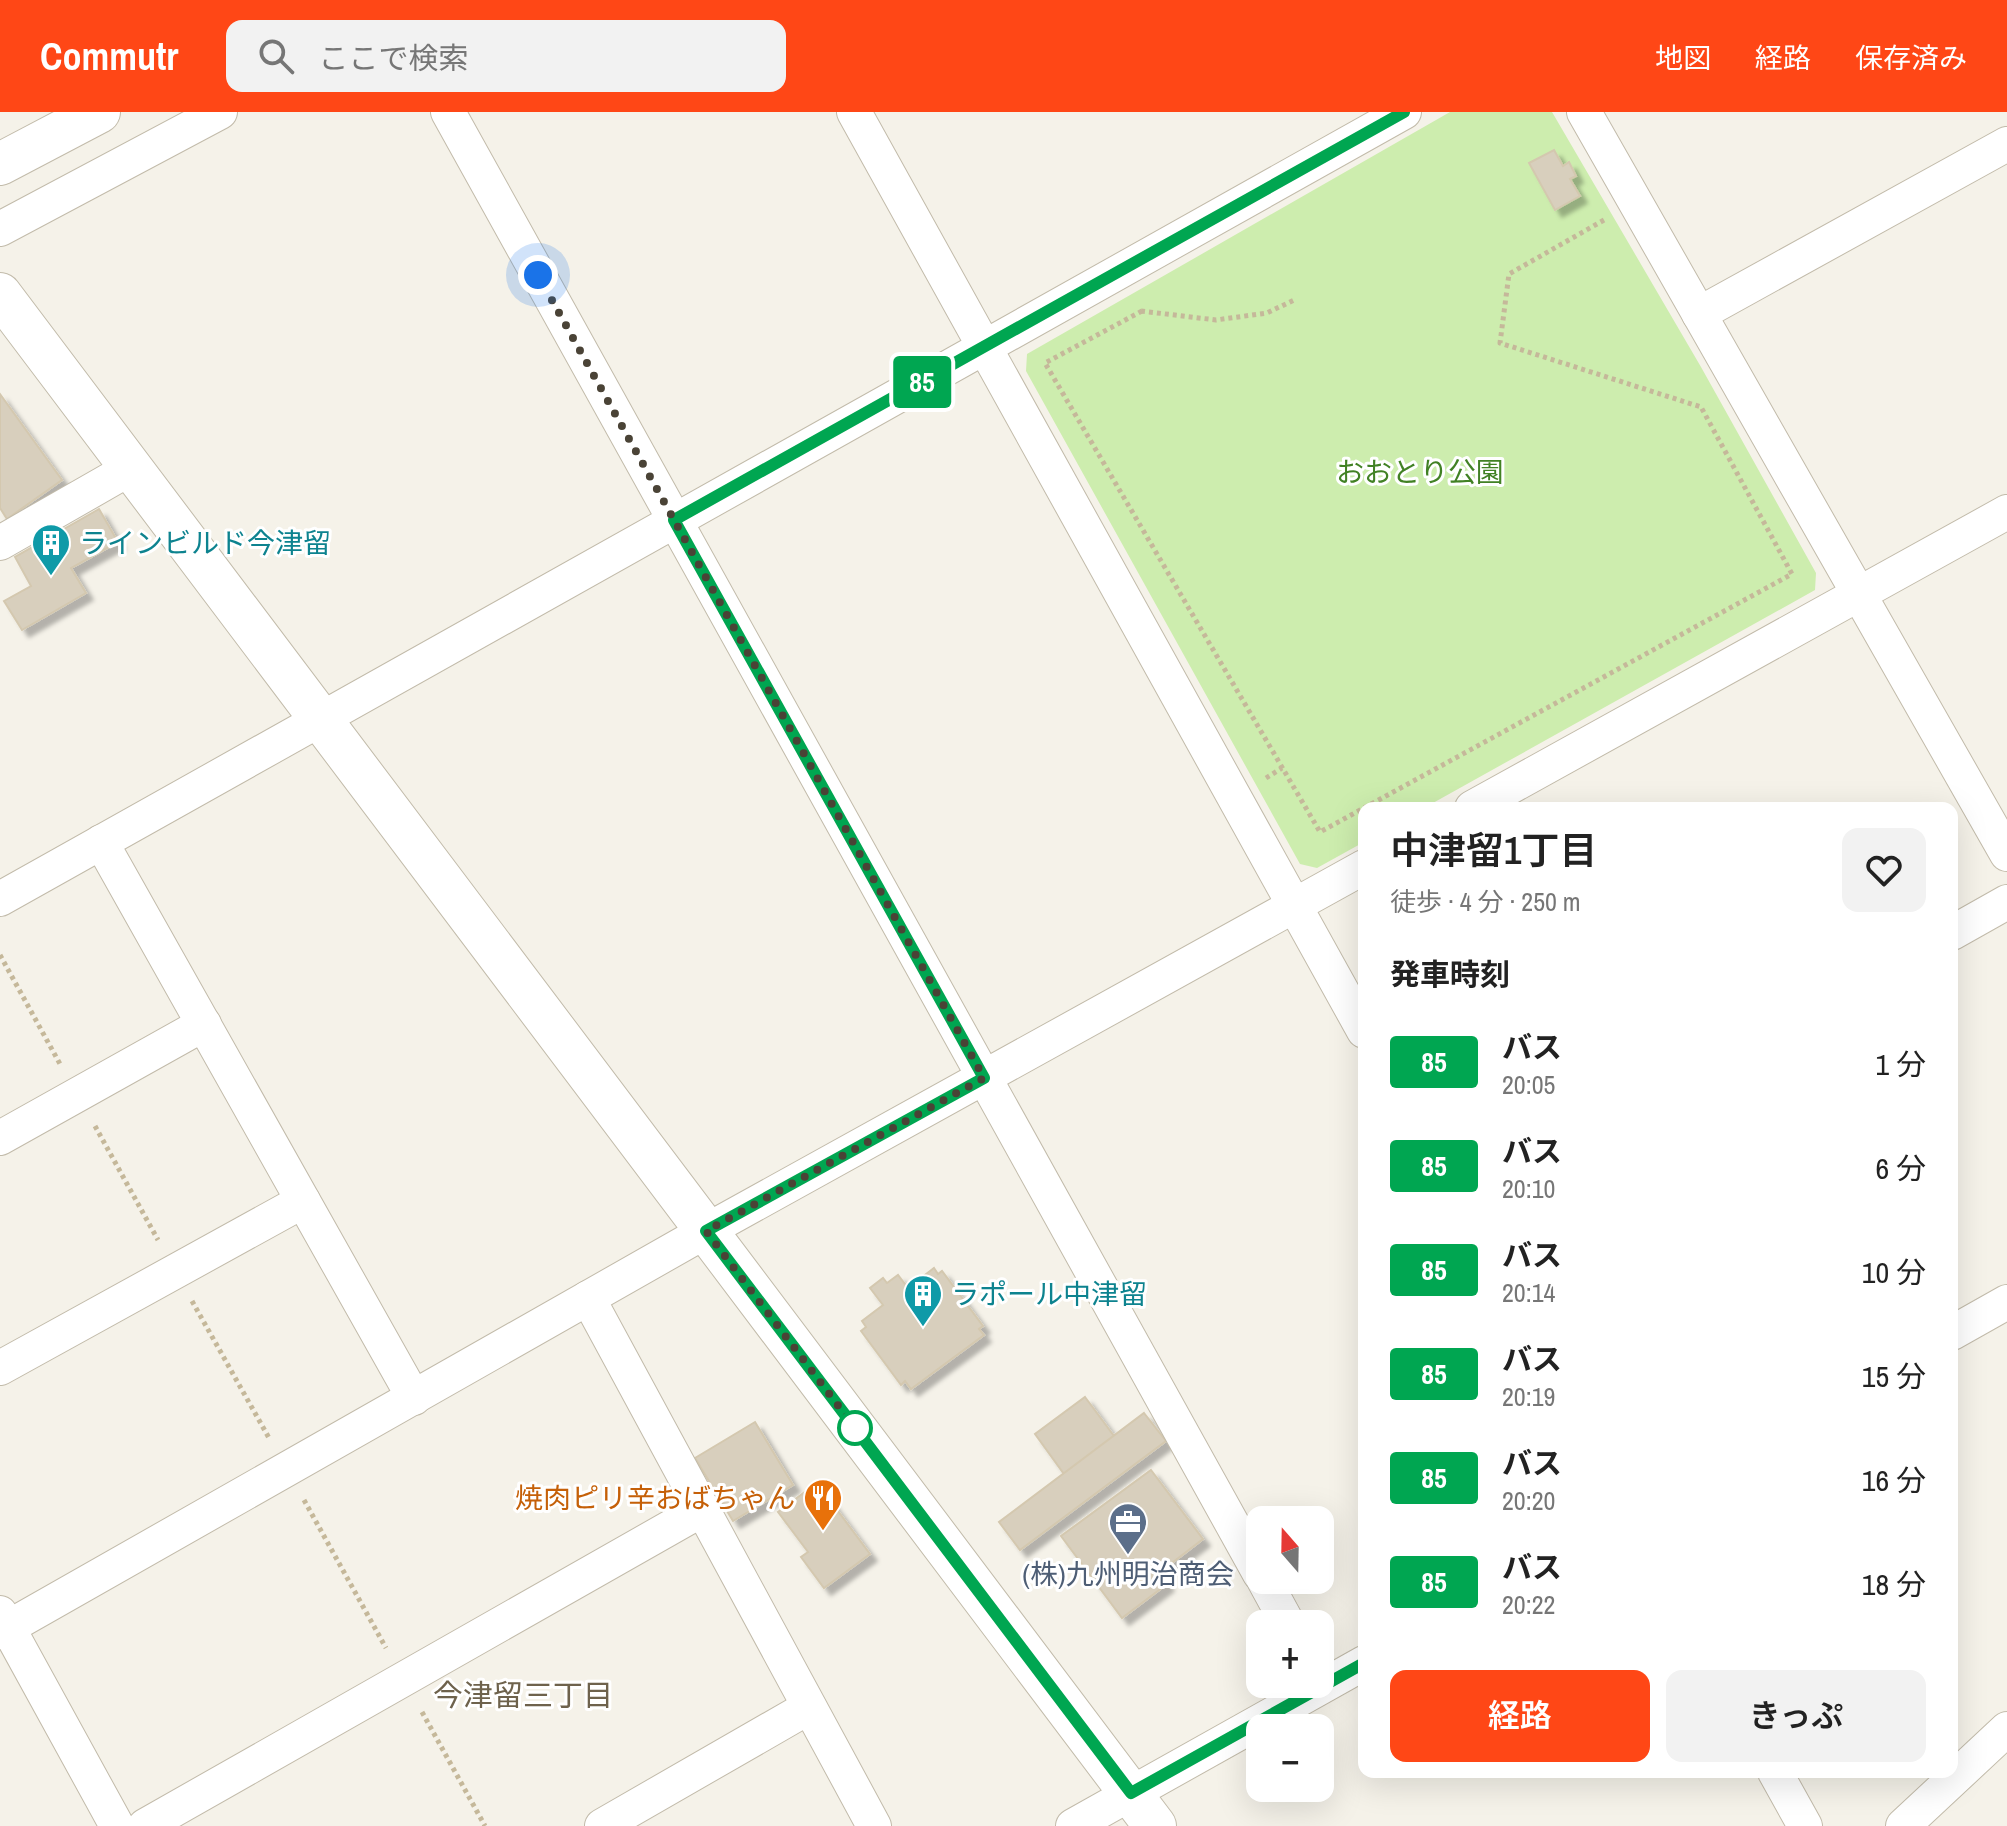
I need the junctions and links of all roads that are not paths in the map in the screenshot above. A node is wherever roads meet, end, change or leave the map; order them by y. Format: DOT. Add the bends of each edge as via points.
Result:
graph roads {
  1 [pos="99,112"];
  2 [pos="220,112"];
  3 [pos="448,112"];
  4 [pos="854,112"];
  5 [pos="1404,112"];
  6 [pos="1584,112"];
  7 [pos="2007,144"];
  8 [pos="0,164"];
  9 [pos="0,229"];
  10 [pos="0,294"];
  11 [pos="1699,314"];
  12 [pos="985,347"];
  13 [pos="131,468"];
  14 [pos="2007,512"];
  15 [pos="674,520"];
  16 [pos="0,543"];
  17 [pos="1859,594"];
  18 [pos="320,719"];
  19 [pos="1483,802"];
  20 [pos="101,842"];
  21 [pos="2007,854"];
  22 [pos="1358,870"];
  23 [pos="0,899"];
  24 [pos="2007,902"];
  25 [pos="1294,906"];
  26 [pos="1958,930"];
  27 [pos="1358,1020"];
  28 [pos="204,1024"];
  29 [pos="984,1078"];
  30 [pos="0,1138"];
  31 [pos="303,1201"];
  32 [pos="706,1231"];
  33 [pos="588,1298"];
  34 [pos="2007,1302"];
  35 [pos="1958,1330"];
  36 [pos="0,1368"];
  37 [pos="414,1398"];
  38 [pos="703,1509"];
  39 [pos="1246,1549"];
  40 [pos="3,1624"];
  41 [pos="1358,1666"];
  42 [pos="1334,1678"];
  43 [pos="1297,1698"];
  44 [pos="809,1707"];
  45 [pos="2007,1729"];
  46 [pos="1958,1775"];
  47 [pos="1778,1778"];
  48 [pos="1954,1778"];
  49 [pos="1131,1793"];
  50 [pos="117,1826"];
  51 [pos="145,1826"];
  52 [pos="602,1826"];
  53 [pos="874,1826"];
  54 [pos="1073,1826"];
  55 [pos="1155,1826"];
  56 [pos="1805,1826"];
  57 [pos="1903,1826"];
  1 -- 8 [label="street"];
  2 -- 9 [label="street"];
  3 -- 15 [label="street"];
  4 -- 12 [label="street"];
  5 -- 12 [label="street"];
  6 -- 11 [label="street"];
  7 -- 11 [label="street"];
  10 -- 13 [label="street"];
  11 -- 17 [label="street"];
  12 -- 15 [label="street"];
  12 -- 25 [label="street"];
  13 -- 16 [label="street"];
  13 -- 18 [label="street"];
  14 -- 17 [label="street"];
  15 -- 18 [label="street"];
  15 -- 29 [label="street"];
  17 -- 19 [label="street"];
  17 -- 21 [label="street"];
  18 -- 20 [label="street"];
  18 -- 32 [label="street"];
  20 -- 23 [label="street"];
  20 -- 28 [label="street"];
  22 -- 25 [label="street"];
  24 -- 26 [label="street"];
  25 -- 27 [label="street"];
  25 -- 29 [label="street"];
  28 -- 30 [label="street"];
  28 -- 31 [label="street"];
  29 -- 32 [label="street"];
  29 -- 39 [label="street"];
  31 -- 36 [label="street"];
  31 -- 37 [label="street"];
  32 -- 33 [label="street"];
  32 -- 49 [label="street"];
  33 -- 37 [label="street"];
  33 -- 38 [label="street"];
  34 -- 35 [label="street"];
  37 -- 40 [label="street"];
  38 -- 44 [label="street"];
  38 -- 51 [label="street"];
  40 -- 50 [label="street"];
  41 -- 42 [label="street"];
  43 -- 49 [label="street"];
  44 -- 52 [label="street"];
  44 -- 53 [label="street"];
  45 -- 46 [label="street"];
  47 -- 56 [label="street"];
  48 -- 57 [label="street"];
  49 -- 54 [label="street"];
  49 -- 55 [label="street"];
}
